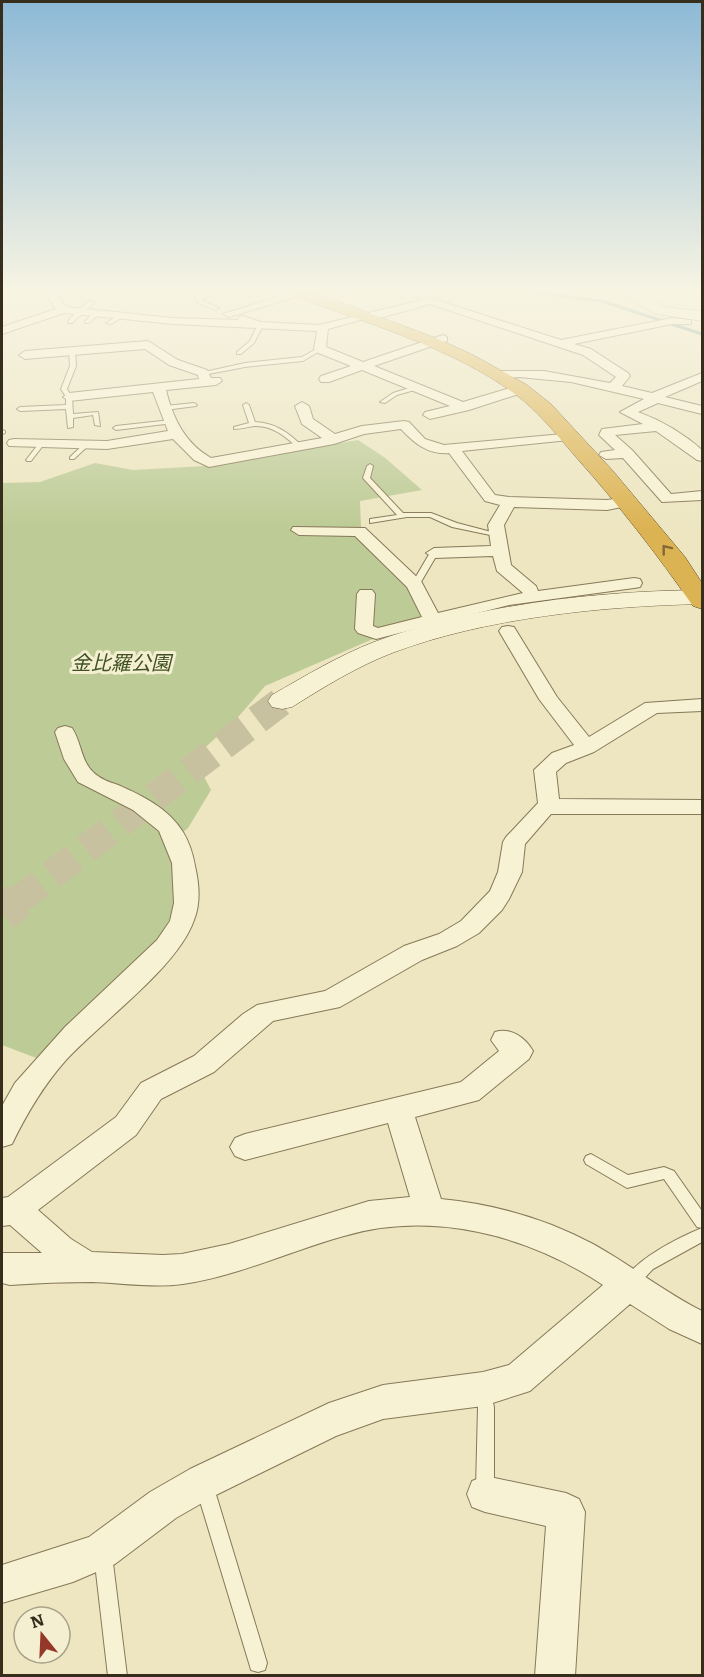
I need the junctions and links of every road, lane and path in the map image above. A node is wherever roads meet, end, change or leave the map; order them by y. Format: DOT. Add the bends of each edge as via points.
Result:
graph roads {
  1 [pos="71,371"];
  2 [pos="191,371"];
  3 [pos="224,371"];
  4 [pos="347,371"];
  5 [pos="375,371"];
  6 [pos="495,371"];
  7 [pos="617,371"];
  8 [pos="205,378"];
  9 [pos="702,378"];
  10 [pos="325,379"];
  11 [pos="510,379"];
  12 [pos="221,381"];
  13 [pos="123,383"];
  14 [pos="108,384"];
  15 [pos="159,388"];
  16 [pos="416,388"];
  17 [pos="675,388"];
  18 [pos="611,389"];
  19 [pos="702,389"];
  20 [pos="439,397"];
  21 [pos="653,398"];
  22 [pos="69,402"];
  23 [pos="383,402"];
  24 [pos="194,405"];
  25 [pos="246,405"];
  26 [pos="407,405"];
  27 [pos="302,406"];
  28 [pos="165,408"];
  29 [pos="464,408"];
  30 [pos="20,409"];
  31 [pos="702,410"];
  32 [pos="430,415"];
  33 [pos="70,416"];
  34 [pos="252,424"];
  35 [pos="98,425"];
  36 [pos="661,425"];
  37 [pos="70,427"];
  38 [pos="116,428"];
  39 [pos="173,428"];
  40 [pos="236,428"];
  41 [pos="569,436"];
  42 [pos="334,440"];
  43 [pos="4,443"];
  44 [pos="42,444"];
  45 [pos="86,445"];
  46 [pos="300,447"];
  47 [pos="452,447"];
  48 [pos="700,452"];
  49 [pos="627,453"];
  50 [pos="606,455"];
  51 [pos="72,458"];
  52 [pos="29,460"];
  53 [pos="370,466"];
  54 [pos="701,498"];
  55 [pos="509,502"];
  56 [pos="627,502"];
  57 [pos="404,516"];
  58 [pos="373,521"];
  59 [pos="453,529"];
  60 [pos="299,530"];
  61 [pos="495,534"];
  62 [pos="501,551"];
  63 [pos="434,553"];
  64 [pos="702,569"];
  65 [pos="602,582"];
  66 [pos="415,585"];
  67 [pos="366,594"];
  68 [pos="531,594"];
  69 [pos="568,597"];
  70 [pos="702,598"];
  71 [pos="433,618"];
  72 [pos="508,631"];
  73 [pos="282,701"];
  74 [pos="702,705"];
  75 [pos="64,732"];
  76 [pos="587,748"];
  77 [pos="549,806"];
  78 [pos="702,807"];
  79 [pos="504,1040"];
  80 [pos="398,1108"];
  81 [pos="2,1135"];
  82 [pos="246,1147"];
  83 [pos="591,1160"];
  84 [pos="428,1210"];
  85 [pos="8,1211"];
  86 [pos="702,1222"];
  87 [pos="702,1235"];
  88 [pos="2,1268"];
  89 [pos="92,1268"];
  90 [pos="629,1284"];
  91 [pos="702,1328"];
  92 [pos="483,1389"];
  93 [pos="203,1482"];
  94 [pos="485,1494"];
  95 [pos="102,1551"];
  96 [pos="2,1584"];
  97 [pos="258,1662"];
  98 [pos="118,1676"];
  99 [pos="555,1676"];
  1 -- 22 [label="lane" via="64,389"];
  2 -- 8 [label="street"];
  3 -- 8 [label="lane"];
  4 -- 10 [label="street"];
  5 -- 16 [label="street"];
  6 -- 11 [label="highway"];
  7 -- 18 [label="street" via="624,376"];
  8 -- 12 [label="street"];
  8 -- 15 [label="street"];
  9 -- 17 [label="street"];
  11 -- 18 [label="street" via="541,375"];
  11 -- 29 [label="street" via="499,393"];
  11 -- 41 [label="highway"];
  11 -- 50 [label="highway" via="562,409"];
  13 -- 14 [label="street"];
  13 -- 15 [label="street"];
  13 -- 22 [label="street"];
  15 -- 28 [label="street"];
  16 -- 20 [label="street"];
  16 -- 23 [label="lane" via="394,394"];
  17 -- 19 [label="street"];
  17 -- 21 [label="street"];
  18 -- 21 [label="street"];
  20 -- 26 [label="street"];
  20 -- 29 [label="street"];
  21 -- 31 [label="street"];
  21 -- 36 [label="street" via="627,412"];
  22 -- 30 [label="lane"];
  22 -- 33 [label="lane"];
  24 -- 28 [label="lane"];
  25 -- 34 [label="lane"];
  27 -- 42 [label="street" via="307,421"];
  28 -- 39 [label="street"];
  29 -- 32 [label="street"];
  33 -- 35 [label="lane" via="96,413"];
  33 -- 37 [label="lane"];
  34 -- 40 [label="lane"];
  34 -- 46 [label="lane" via="267,424"];
  36 -- 48 [label="street"];
  36 -- 49 [label="street" via="607,432"];
  38 -- 39 [label="lane"];
  39 -- 45 [label="street" via="107,445"];
  39 -- 46 [label="street" via="209,463"];
  41 -- 47 [label="street"];
  41 -- 56 [label="highway"];
  42 -- 46 [label="street"];
  42 -- 47 [label="street" via="362,430 404,424 420,442 443,449"];
  43 -- 44 [label="street"];
  44 -- 45 [label="street"];
  44 -- 52 [label="lane"];
  45 -- 51 [label="lane"];
  47 -- 55 [label="street" via="490,498"];
  49 -- 50 [label="street"];
  49 -- 54 [label="street" via="667,499"];
  50 -- 64 [label="highway"];
  53 -- 57 [label="lane" via="366,478"];
  55 -- 56 [label="street"];
  55 -- 61 [label="street" via="496,522"];
  70 -- 56 [label="highway, one-way"];
  57 -- 58 [label="lane"];
  57 -- 61 [label="lane" via="431,515"];
  59 -- 61 [label="lane"];
  60 -- 66 [label="street" via="359,531"];
  61 -- 62 [label="street"];
  62 -- 63 [label="street"];
  62 -- 68 [label="street" via="503,567"];
  63 -- 66 [label="lane"];
  65 -- 68 [label="street" via="585,580 536,586"];
  65 -- 69 [label="street" via="565,588"];
  65 -- 69 [label="street" via="631,584"];
  66 -- 71 [label="street"];
  67 -- 71 [label="street" via="364,629 376,634"];
  68 -- 69 [label="street"];
  68 -- 71 [label="street"];
  69 -- 70 [label="main road"];
  69 -- 73 [label="main road" via="402,641 356,659"];
  72 -- 76 [label="street" via="549,699"];
  74 -- 76 [label="street" via="652,707"];
  75 -- 81 [label="street" via="83,775 146,808 169,828 178,844 187,902 175,935 45,1067"];
  76 -- 77 [label="street" via="559,758 545,770"];
  77 -- 78 [label="street"];
  77 -- 85 [label="street" via="514,842 506,884 494,904 470,927 413,953 332,1000 266,1012 204,1064 151,1091 126,1126"];
  79 -- 80 [label="street" via="519,1051 469,1092"];
  80 -- 82 [label="street"];
  80 -- 84 [label="street"];
  83 -- 86 [label="lane" via="627,1182 669,1175"];
  84 -- 89 [label="street" via="369,1215 236,1257 180,1269"];
  84 -- 90 [label="street" via="544,1237 592,1259"];
  85 -- 89 [label="street" via="59,1246 66,1256"];
  87 -- 90 [label="lane" via="648,1264"];
  88 -- 89 [label="street"];
  90 -- 91 [label="street" via="652,1302"];
  90 -- 92 [label="street" via="518,1379"];
  92 -- 93 [label="street" via="383,1402 303,1432"];
  92 -- 94 [label="lane"];
  93 -- 95 [label="street" via="163,1505"];
  93 -- 97 [label="lane"];
  94 -- 99 [label="street" via="566,1512"];
  95 -- 96 [label="street"];
  95 -- 98 [label="lane"];
}
